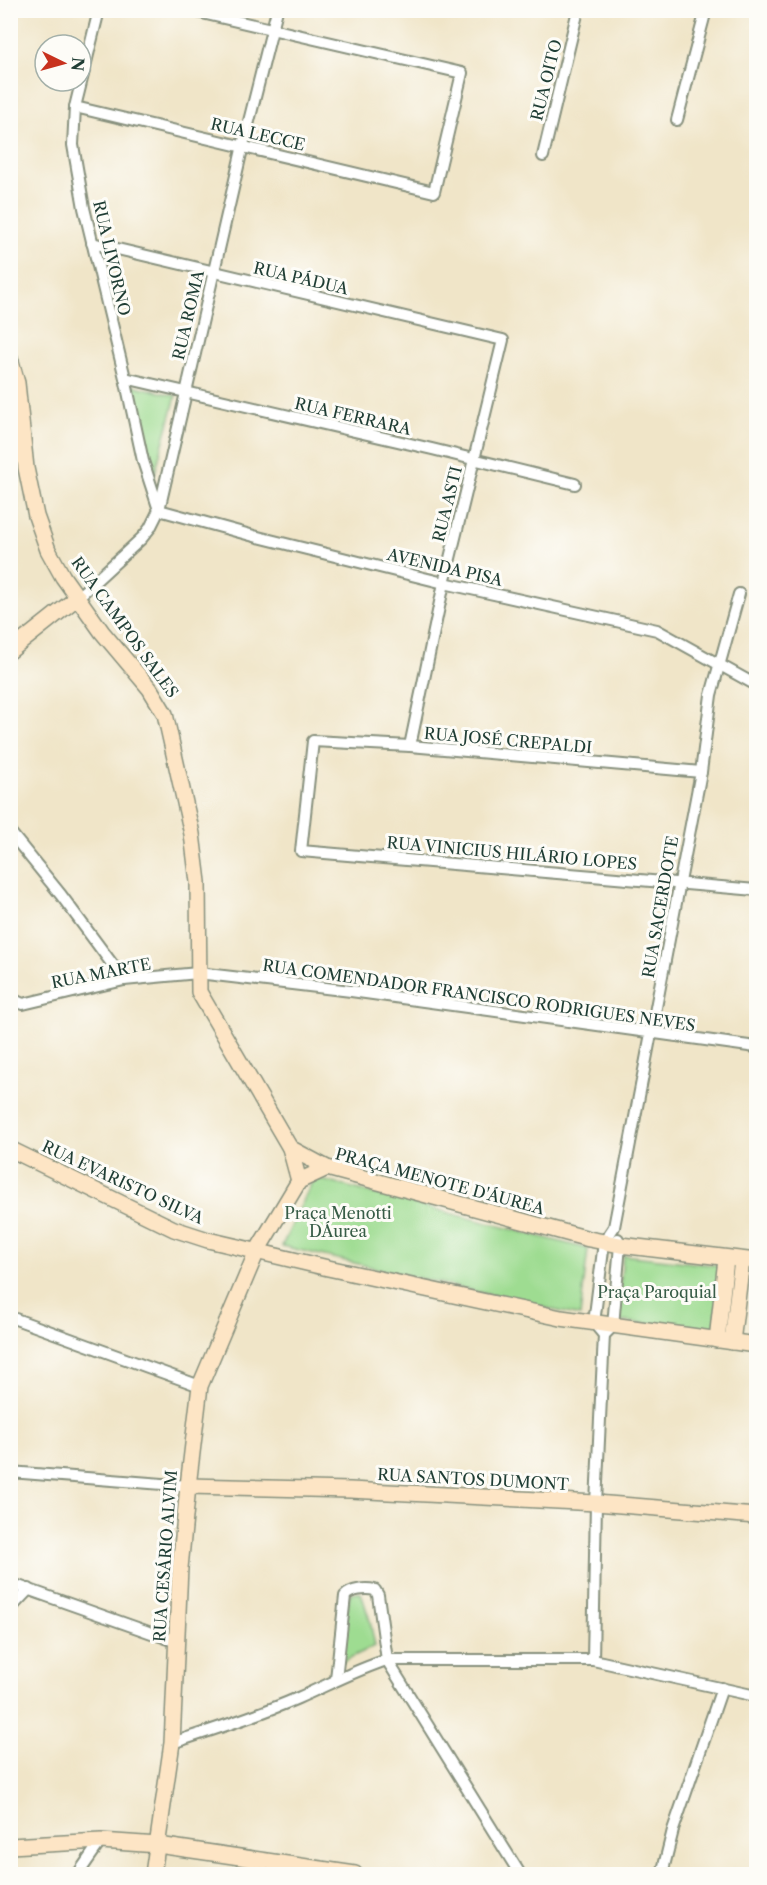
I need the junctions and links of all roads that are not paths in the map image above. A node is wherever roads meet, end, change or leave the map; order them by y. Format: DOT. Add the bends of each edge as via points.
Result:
graph roads {
  1 [pos="99,10"];
  2 [pos="189,10"];
  3 [pos="277,10"];
  4 [pos="578,10"];
  5 [pos="706,10"];
  6 [pos="272,30"];
  7 [pos="75,108"];
  8 [pos="677,120"];
  9 [pos="243,145"];
  10 [pos="543,156"];
  11 [pos="92,243"];
  12 [pos="214,272"];
  13 [pos="503,340"];
  14 [pos="10,358"];
  15 [pos="125,378"];
  16 [pos="185,393"];
  17 [pos="473,459"];
  18 [pos="574,484"];
  19 [pos="159,510"];
  20 [pos="444,583"];
  21 [pos="739,594"];
  22 [pos="78,597"];
  23 [pos="10,651"];
  24 [pos="719,664"];
  25 [pos="756,686"];
  26 [pos="410,746"];
  27 [pos="701,772"];
  28 [pos="10,832"];
  29 [pos="301,851"];
  30 [pos="680,882"];
  31 [pos="756,890"];
  32 [pos="198,973"];
  33 [pos="124,980"];
  34 [pos="10,998"];
  35 [pos="652,1033"];
  36 [pos="756,1047"];
  37 [pos="290,1148"];
  38 [pos="10,1149"];
  39 [pos="327,1168"];
  40 [pos="299,1181"];
  41 [pos="615,1227"];
  42 [pos="604,1242"];
  43 [pos="620,1245"];
  44 [pos="257,1251"];
  45 [pos="726,1258"];
  46 [pos="749,1261"];
  47 [pos="10,1317"];
  48 [pos="594,1323"];
  49 [pos="608,1330"];
  50 [pos="725,1341"];
  51 [pos="756,1345"];
  52 [pos="200,1386"];
  53 [pos="10,1472"];
  54 [pos="188,1486"];
  55 [pos="596,1503"];
  56 [pos="756,1516"];
  57 [pos="10,1583"];
  58 [pos="29,1589"];
  59 [pos="10,1609"];
  60 [pos="177,1642"];
  61 [pos="387,1660"];
  62 [pos="593,1660"];
  63 [pos="336,1679"];
  64 [pos="722,1688"];
  65 [pos="756,1696"];
  66 [pos="172,1743"];
  67 [pos="101,1841"];
  68 [pos="158,1845"];
  69 [pos="10,1846"];
  70 [pos="78,1875"];
  71 [pos="153,1875"];
  72 [pos="355,1875"];
  73 [pos="520,1875"];
  74 [pos="662,1875"];
  1 -- 7 [label="street, RUA LIVORNO"];
  2 -- 6 [label="street"];
  3 -- 6 [label="street, RUA ROMA"];
  4 -- 10 [label="street, RUA OITO"];
  5 -- 8 [label="street"];
  6 -- 9 [label="street, RUA ROMA"];
  6 -- 9 [label="street, RUA LECCE" via="462,73 434,192"];
  7 -- 9 [label="street, RUA LECCE"];
  7 -- 11 [label="street, RUA LIVORNO" via="73,145"];
  9 -- 12 [label="street, RUA ROMA"];
  11 -- 12 [label="street, RUA PÁDUA"];
  11 -- 15 [label="street, RUA LIVORNO"];
  12 -- 13 [label="street, RUA PÁDUA"];
  12 -- 16 [label="street, RUA ROMA"];
  13 -- 17 [label="street, RUA ASTI"];
  14 -- 22 [label="street, RUA CAMPOS SALES" via="36,516 48,550"];
  15 -- 16 [label="street, RUA FERRARA"];
  15 -- 19 [label="street, RUA LIVORNO" via="143,461"];
  16 -- 17 [label="street, RUA FERRARA"];
  16 -- 19 [label="street, RUA ROMA"];
  17 -- 18 [label="street, RUA FERRARA"];
  17 -- 20 [label="street, RUA ASTI"];
  19 -- 20 [label="street, AVENIDA PISA"];
  19 -- 22 [label="street, RUA ROMA" via="142,538"];
  20 -- 24 [label="street, AVENIDA PISA" via="657,630"];
  20 -- 26 [label="street, RUA ASTI"];
  21 -- 24 [label="street, RUA SACERDOTE"];
  22 -- 23 [label="street"];
  22 -- 32 [label="street, RUA CAMPOS SALES" via="165,714 197,873"];
  24 -- 25 [label="street, AVENIDA PISA"];
  24 -- 27 [label="street, RUA SACERDOTE"];
  26 -- 27 [label="street, RUA JOSÉ CREPALDI"];
  26 -- 29 [label="street, RUA JOSÉ CREPALDI" via="313,741"];
  27 -- 30 [label="street, RUA SACERDOTE"];
  28 -- 33 [label="street"];
  29 -- 30 [label="street, RUA VINICIUS HILÁRIO LOPES"];
  30 -- 31 [label="street, RUA VINICIUS HILÁRIO LOPES"];
  30 -- 35 [label="street, RUA SACERDOTE"];
  32 -- 33 [label="street, RUA MARTE"];
  32 -- 35 [label="street, RUA COMENDADOR FRANCISCO RODRIGUES NEVES"];
  32 -- 37 [label="street, RUA CAMPOS SALES" via="199,993"];
  33 -- 34 [label="street, RUA MARTE" via="23,1004"];
  35 -- 36 [label="street, RUA COMENDADOR FRANCISCO RODRIGUES NEVES"];
  35 -- 41 [label="street, RUA SACERDOTE"];
  37 -- 39 [label="street"];
  37 -- 40 [label="street, RUA CAMPOS SALES"];
  38 -- 44 [label="street, RUA EVARISTO SILVA" via="174,1229"];
  39 -- 40 [label="street, PRAÇA MENOTE D'ÁUREA"];
  39 -- 42 [label="street, PRAÇA MENOTE D'ÁUREA"];
  40 -- 44 [label="street"];
  41 -- 42 [label="street, RUA SACERDOTE"];
  41 -- 43 [label="street, RUA SACERDOTE"];
  42 -- 43 [label="street, PRAÇA MENOTE D'ÁUREA"];
  42 -- 48 [label="street"];
  43 -- 45 [label="street, PRAÇA MENOTE D'ÁUREA"];
  43 -- 49 [label="street"];
  44 -- 48 [label="street"];
  44 -- 52 [label="street, RUA CESÁRIO ALVIM"];
  45 -- 46 [label="street, PRAÇA MENOTE D'ÁUREA"];
  45 -- 50 [label="street"];
  46 -- 50 [label="street"];
  47 -- 52 [label="street"];
  48 -- 49 [label="street"];
  49 -- 50 [label="street"];
  49 -- 55 [label="street"];
  50 -- 51 [label="street"];
  52 -- 54 [label="street, RUA CESÁRIO ALVIM"];
  53 -- 54 [label="street"];
  54 -- 55 [label="street, RUA SANTOS DUMONT"];
  54 -- 60 [label="street, RUA CESÁRIO ALVIM"];
  55 -- 56 [label="street, RUA SANTOS DUMONT"];
  55 -- 62 [label="street"];
  57 -- 58 [label="street"];
  58 -- 59 [label="street"];
  58 -- 60 [label="street"];
  60 -- 66 [label="street, RUA CESÁRIO ALVIM"];
  61 -- 62 [label="street"];
  61 -- 63 [label="street"];
  61 -- 63 [label="street" via="378,1595 368,1589 348,1593 343,1602"];
  61 -- 73 [label="street"];
  62 -- 64 [label="street"];
  63 -- 66 [label="street" via="245,1719"];
  64 -- 65 [label="street"];
  64 -- 74 [label="street" via="673,1830"];
  66 -- 68 [label="street, RUA CESÁRIO ALVIM"];
  67 -- 68 [label="street"];
  67 -- 69 [label="street"];
  67 -- 70 [label="street"];
  68 -- 71 [label="street, RUA CESÁRIO ALVIM"];
  68 -- 72 [label="street"];
}
